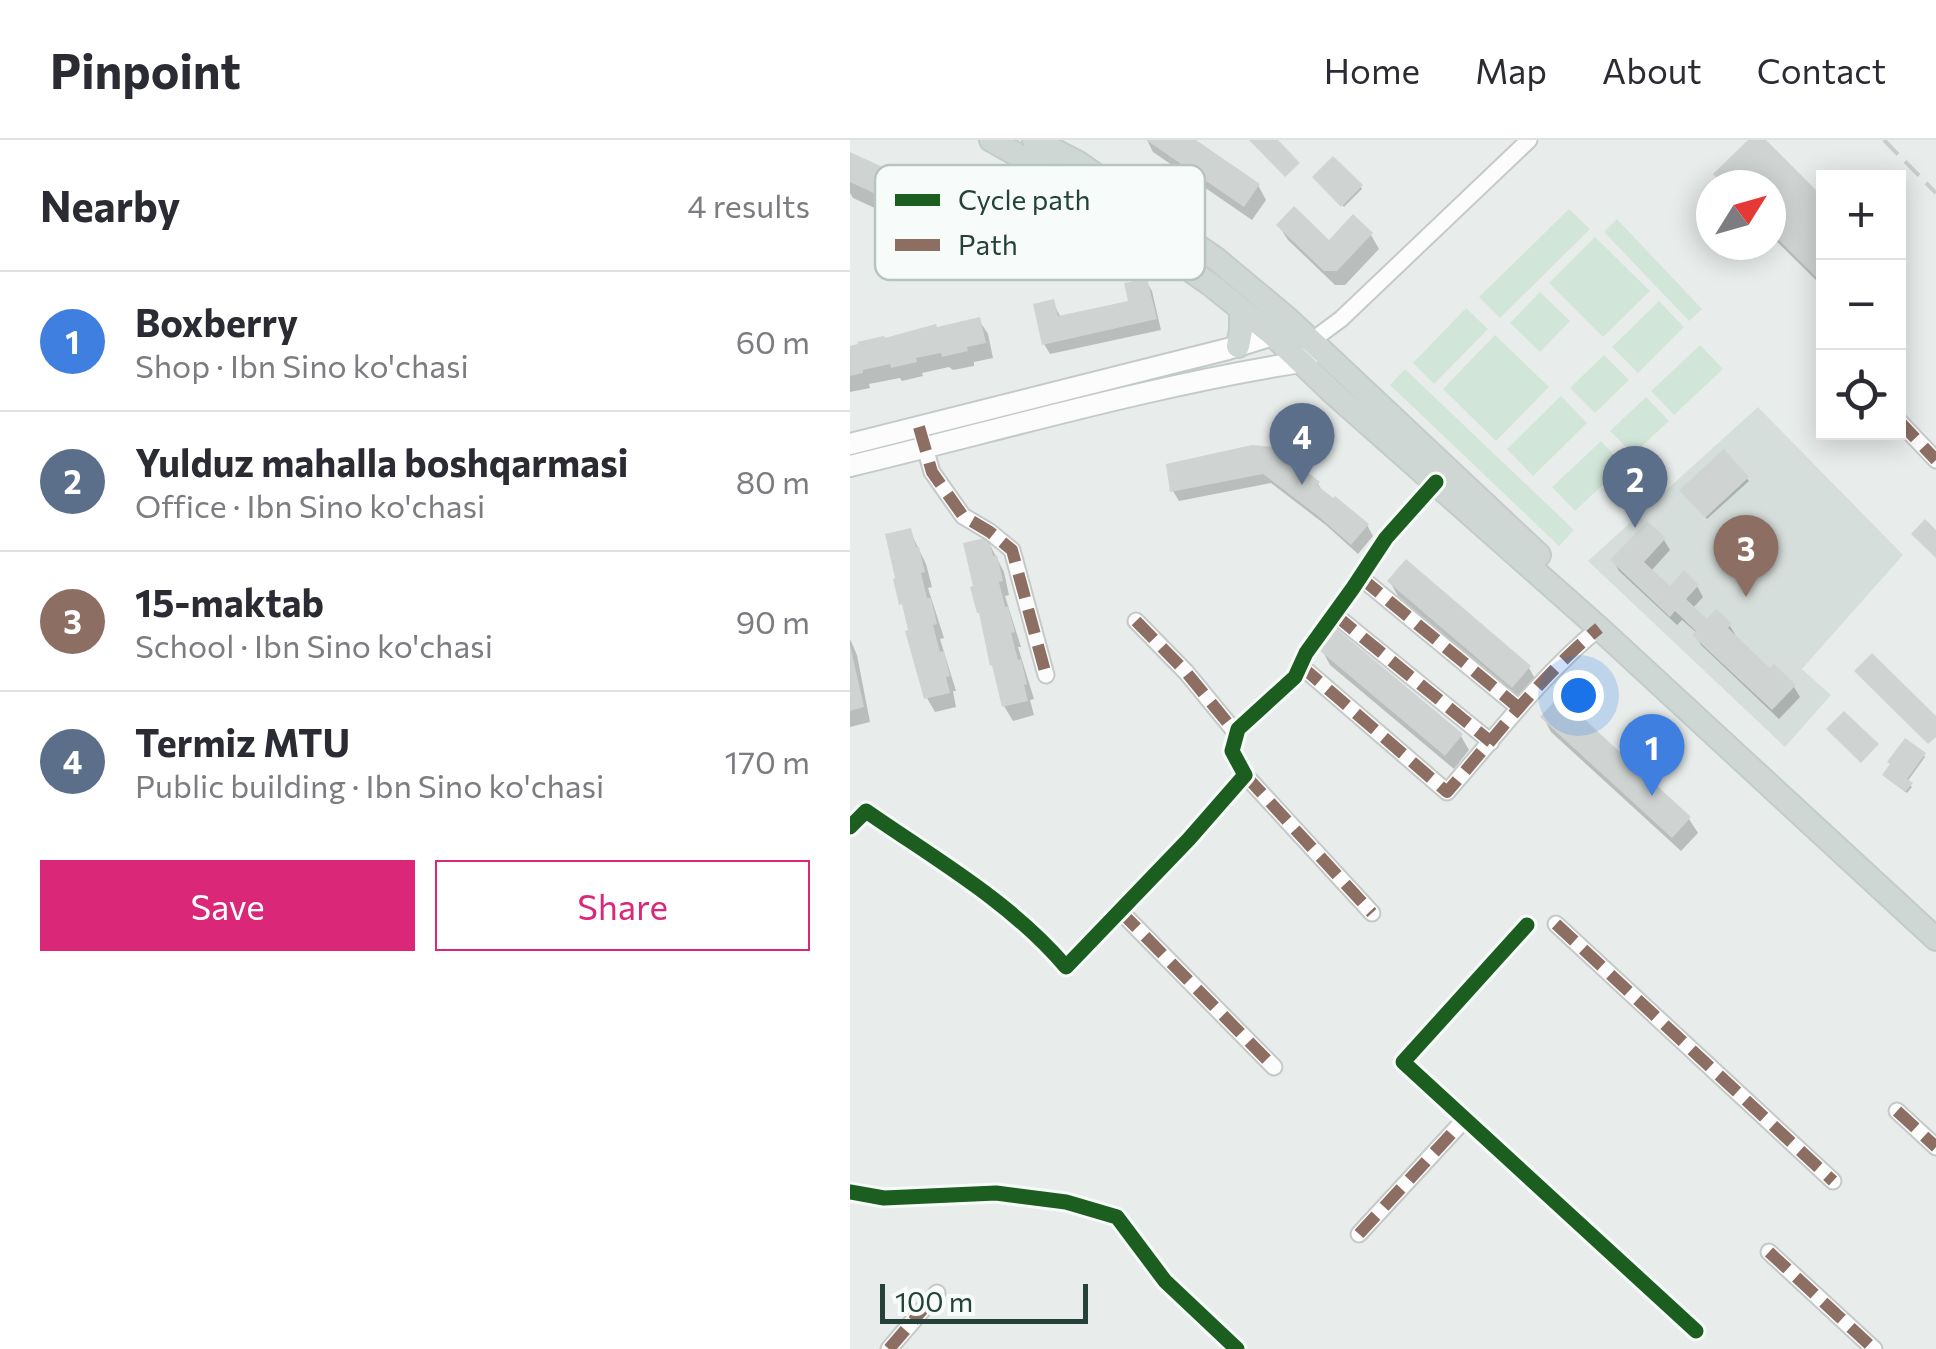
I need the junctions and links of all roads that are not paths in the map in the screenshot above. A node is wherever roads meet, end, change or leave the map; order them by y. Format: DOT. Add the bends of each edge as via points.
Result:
graph roads {
  1 [pos="991,140"];
  2 [pos="1034,140"];
  3 [pos="1529,140"];
  4 [pos="1036,165"];
  5 [pos="1082,165"];
  6 [pos="1205,254"];
  7 [pos="1204,280"];
  8 [pos="1241,308"];
  9 [pos="1281,327"];
  10 [pos="1238,346"];
  11 [pos="1310,351"];
  12 [pos="1906,428"];
  13 [pos="922,438"];
  14 [pos="850,444"];
  15 [pos="1936,460"];
  16 [pos="850,466"];
  17 [pos="1436,482"];
  18 [pos="1360,577"];
  19 [pos="1334,614"];
  20 [pos="1136,621"];
  21 [pos="1599,628"];
  22 [pos="1300,665"];
  23 [pos="1046,676"];
  24 [pos="1520,708"];
  25 [pos="1236,733"];
  26 [pos="1491,742"];
  27 [pos="1245,775"];
  28 [pos="850,826"];
  29 [pos="1119,910"];
  30 [pos="1372,913"];
  31 [pos="1936,918"];
  32 [pos="1556,924"];
  33 [pos="1528,925"];
  34 [pos="1936,939"];
  35 [pos="1274,1067"];
  36 [pos="1897,1112"];
  37 [pos="1465,1119"];
  38 [pos="1936,1147"];
  39 [pos="1833,1181"];
  40 [pos="850,1192"];
  41 [pos="1360,1234"];
  42 [pos="1769,1252"];
  43 [pos="936,1293"];
  44 [pos="1696,1332"];
  45 [pos="889,1349"];
  46 [pos="1237,1349"];
  47 [pos="1874,1349"];
  1 -- 4 [label="main road"];
  2 -- 5 [label="main road"];
  3 -- 11 [label="street"];
  6 -- 9 [label="main road"];
  7 -- 8 [label="main road"];
  8 -- 9 [label="main road"];
  8 -- 10 [label="main road"];
  9 -- 10 [label="main road"];
  9 -- 11 [label="main road"];
  10 -- 13 [label="main road"];
  11 -- 13 [label="main road" via="1244,371"];
  11 -- 17 [label="main road"];
  11 -- 31 [label="main road"];
  12 -- 15 [label="street"];
  13 -- 14 [label="main road"];
  13 -- 16 [label="main road"];
  13 -- 23 [label="street" via="932,472 964,516 1012,550"];
  17 -- 18 [label="street"];
  17 -- 21 [label="main road"];
  18 -- 19 [label="street"];
  18 -- 24 [label="street"];
  19 -- 22 [label="street"];
  19 -- 26 [label="street"];
  20 -- 25 [label="street"];
  21 -- 24 [label="street"];
  21 -- 34 [label="main road"];
  22 -- 25 [label="street" via="1295,678"];
  22 -- 26 [label="street" via="1447,792"];
  24 -- 26 [label="street"];
  25 -- 27 [label="street" via="1232,751"];
  27 -- 29 [label="street"];
  27 -- 30 [label="street"];
  28 -- 29 [label="street" via="866,811 1008,909 1066,968"];
  29 -- 35 [label="street"];
  32 -- 39 [label="street"];
  33 -- 37 [label="street" via="1403,1062"];
  36 -- 38 [label="street"];
  37 -- 41 [label="street"];
  37 -- 44 [label="street"];
  40 -- 46 [label="street" via="884,1198 996,1193 1117,1217 1165,1281"];
  42 -- 47 [label="street"];
  43 -- 45 [label="street"];
}
